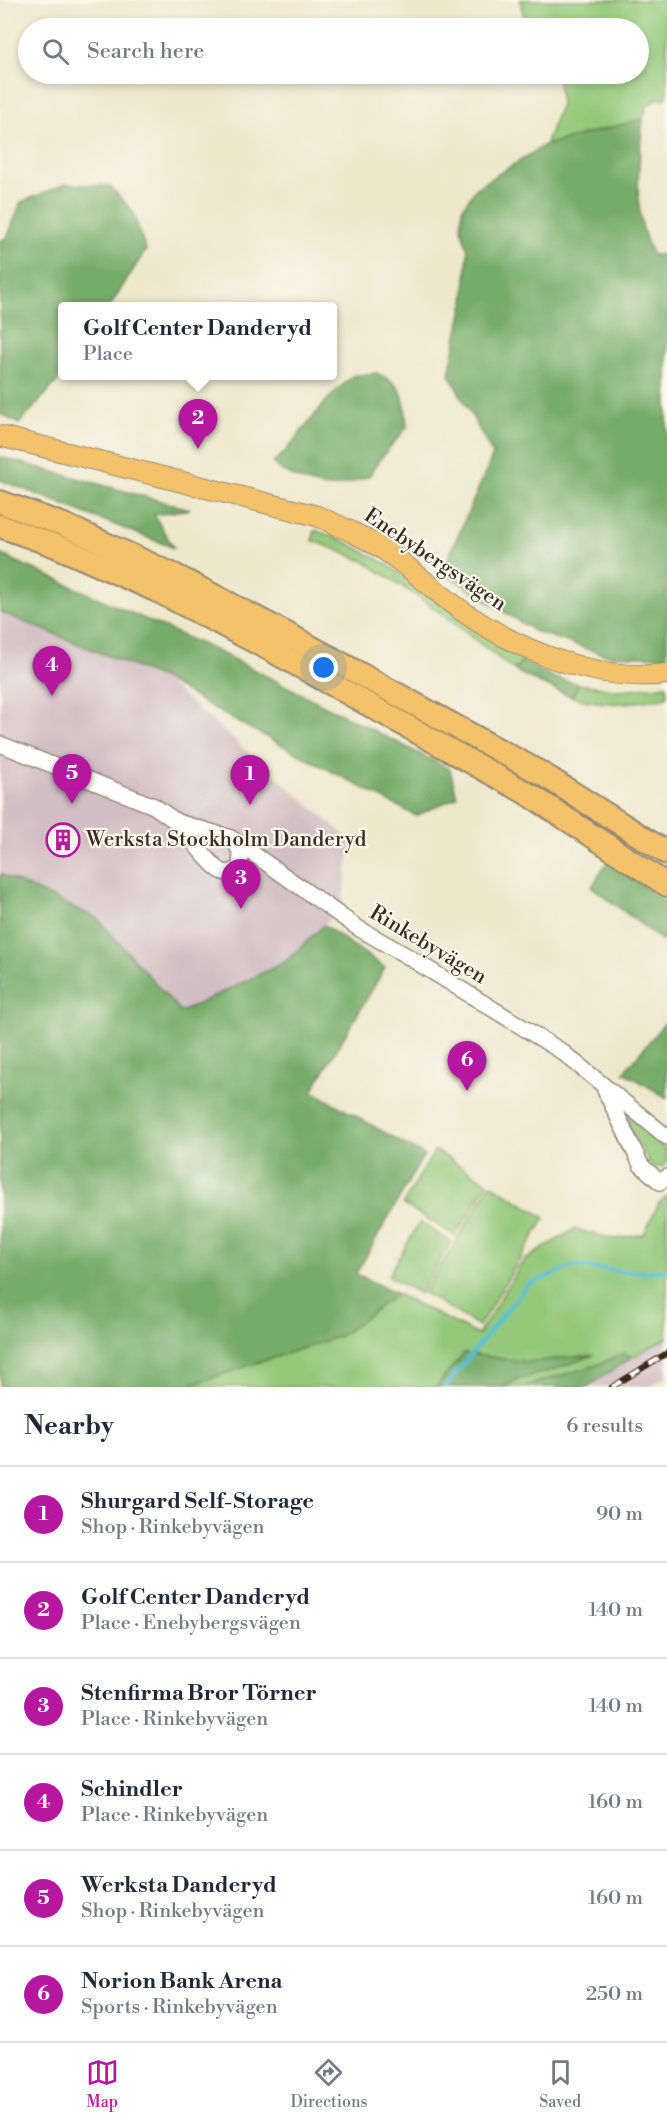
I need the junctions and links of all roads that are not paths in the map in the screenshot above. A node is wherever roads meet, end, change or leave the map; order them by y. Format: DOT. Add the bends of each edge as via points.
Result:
graph roads {
  1 [pos="0,436"];
  2 [pos="0,502"];
  3 [pos="0,526"];
  4 [pos="667,674"];
  5 [pos="0,744"];
  6 [pos="177,822"];
  7 [pos="231,838"];
  8 [pos="667,854"];
  9 [pos="667,885"];
  10 [pos="604,1088"];
  11 [pos="667,1137"];
  12 [pos="667,1177"];
  1 -- 4 [label="main road, Enebybergsvägen" via="317,516 389,554 466,614 527,648 574,666"];
  2 -- 8 [label="highway" via="64,525 154,566 287,634 544,775"];
  3 -- 9 [label="highway" via="160,592 269,650 530,795"];
  5 -- 6 [label="street, Rinkebyvägen" via="154,806"];
  6 -- 7 [label="street, Rinkebyvägen"];
  6 -- 7 [label="street, Rinkebyvägen" via="224,873 238,869 242,860"];
  7 -- 10 [label="street, Rinkebyvägen" via="358,928 561,1051"];
  10 -- 11 [label="street, Rinkebyvägen"];
  10 -- 12 [label="street, Rinkebyvägen" via="648,1178 660,1182"];
}
